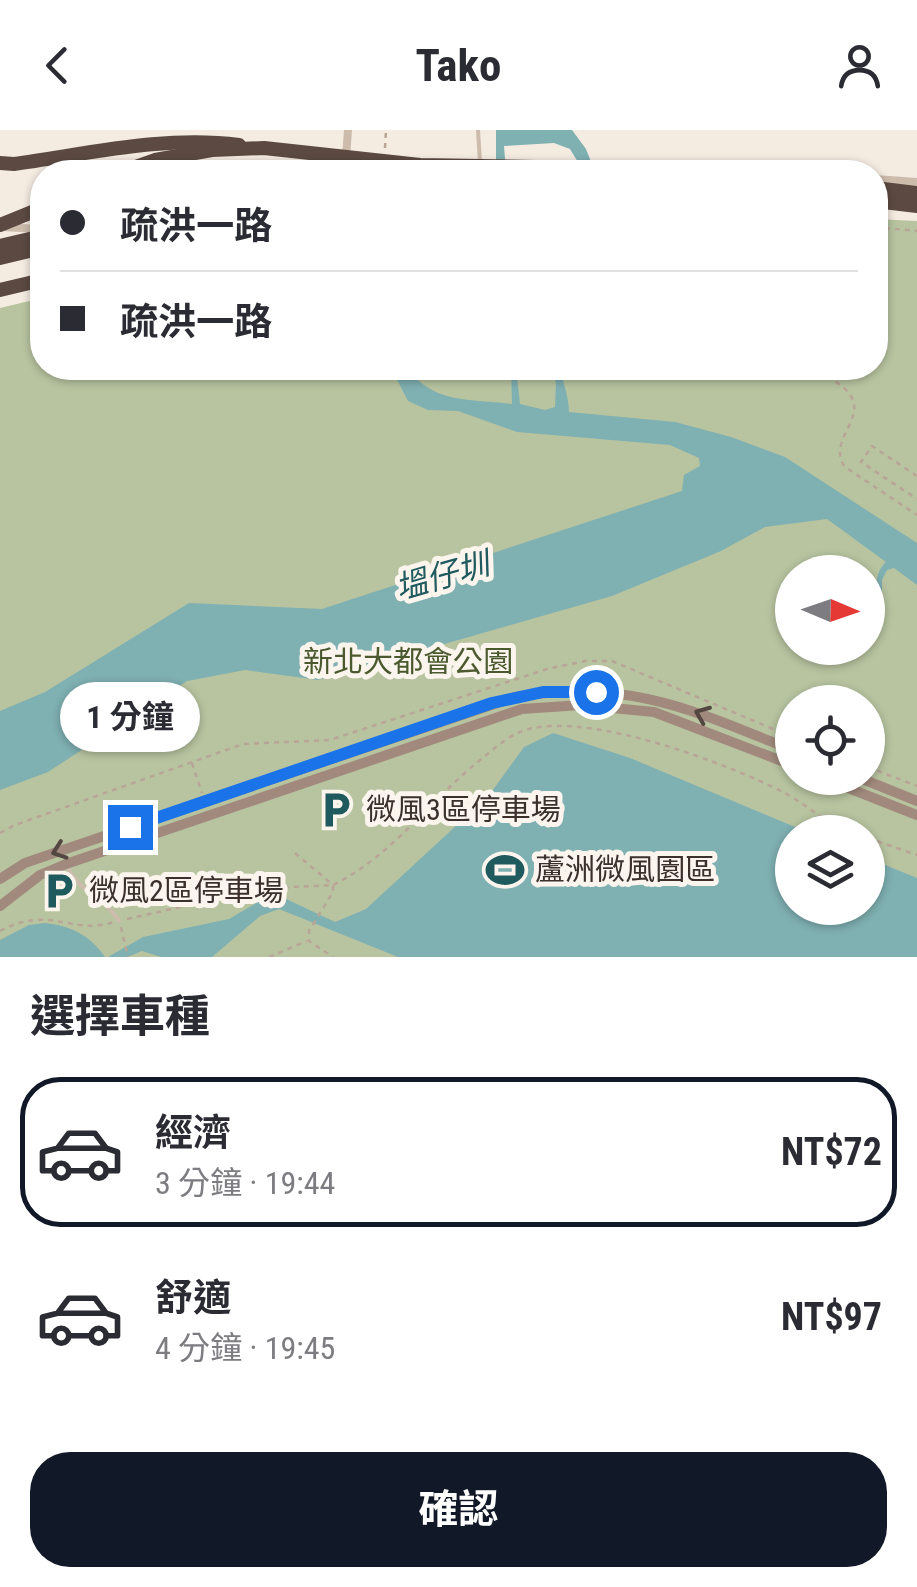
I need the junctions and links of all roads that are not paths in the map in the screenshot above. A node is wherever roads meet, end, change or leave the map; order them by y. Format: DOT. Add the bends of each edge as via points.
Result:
graph roads {
  1 [pos="348,130"];
  2 [pos="478,130"];
  3 [pos="264,148"];
  4 [pos="44,160"];
  5 [pos="155,160"];
  6 [pos="345,160"];
  7 [pos="374,160"];
  8 [pos="479,160"];
  9 [pos="30,162"];
  10 [pos="0,163"];
  11 [pos="888,180"];
  12 [pos="917,182"];
  13 [pos="888,190"];
  14 [pos="917,193"];
  15 [pos="888,203"];
  16 [pos="917,206"];
  17 [pos="30,213"];
  18 [pos="0,226"];
  19 [pos="30,231"];
  20 [pos="30,237"];
  21 [pos="0,246"];
  22 [pos="30,247"];
  23 [pos="30,251"];
  24 [pos="0,258"];
  25 [pos="30,283"];
  26 [pos="0,290"];
  27 [pos="775,743"];
  28 [pos="775,758"];
  29 [pos="885,788"];
  30 [pos="866,795"];
  31 [pos="917,800"];
  32 [pos="917,815"];
  33 [pos="66,864"];
  34 [pos="0,879"];
  35 [pos="0,906"];
  36 [pos="119,921"];
  1 -- 6 [label="street"];
  2 -- 8 [label="lane"];
  3 -- 4 [label="highway, bridge" via="147,146"];
  3 -- 5 [label="highway, bridge"];
  3 -- 7 [label="highway, bridge"];
  9 -- 10 [label="highway, bridge"];
  11 -- 12 [label="street"];
  13 -- 14 [label="highway"];
  15 -- 16 [label="highway"];
  17 -- 18 [label="highway"];
  18 -- 19 [label="street"];
  20 -- 21 [label="highway"];
  21 -- 22 [label="highway"];
  23 -- 24 [label="highway, bridge"];
  25 -- 26 [label="highway"];
  27 -- 34 [label="street, one-way" via="640,695 566,691 515,697 39,858"];
  28 -- 33 [label="street" via="654,712 581,705 522,709"];
  29 -- 31 [label="street"];
  30 -- 32 [label="street"];
  33 -- 35 [label="street"];
  33 -- 36 [label="lane" via="74,880"];
}
